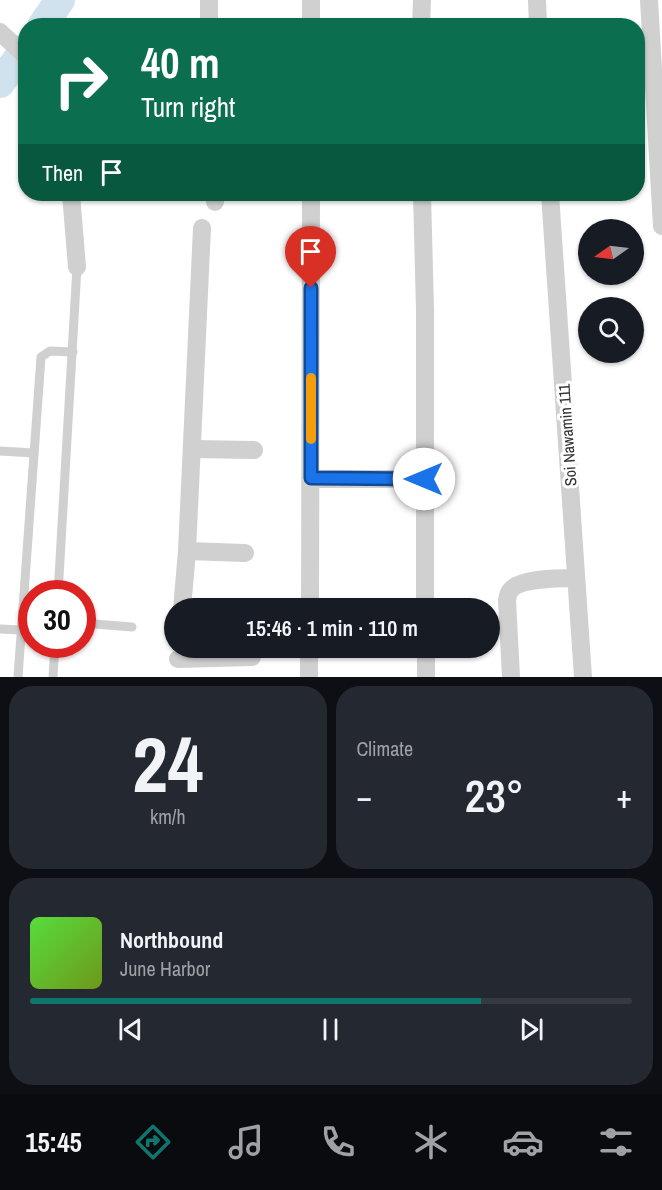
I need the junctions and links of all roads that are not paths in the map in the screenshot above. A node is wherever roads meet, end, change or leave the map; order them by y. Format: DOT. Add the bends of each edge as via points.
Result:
graph roads {
  1 [pos="209,0"];
  2 [pos="310,0"];
  3 [pos="422,0"];
  4 [pos="537,0"];
  5 [pos="649,0"];
  6 [pos="209,18"];
  7 [pos="311,18"];
  8 [pos="421,18"];
  9 [pos="538,18"];
  10 [pos="1,33"];
  11 [pos="18,49"];
  12 [pos="72,201"];
  13 [pos="311,201"];
  14 [pos="422,201"];
  15 [pos="550,201"];
  16 [pos="662,226"];
  17 [pos="202,228"];
  18 [pos="77,267"];
  19 [pos="73,352"];
  20 [pos="192,449"];
  21 [pos="254,450"];
  22 [pos="0,451"];
  23 [pos="34,453"];
  24 [pos="311,478"];
  25 [pos="424,479"];
  26 [pos="188,551"];
  27 [pos="245,553"];
  28 [pos="576,578"];
  29 [pos="25,580"];
  30 [pos="59,580"];
  31 [pos="183,598"];
  32 [pos="310,598"];
  33 [pos="425,598"];
  34 [pos="96,624"];
  35 [pos="132,627"];
  36 [pos="0,629"];
  37 [pos="18,630"];
  38 [pos="20,658"];
  39 [pos="54,658"];
  40 [pos="234,658"];
  41 [pos="309,658"];
  42 [pos="426,658"];
  43 [pos="178,661"];
  44 [pos="18,677"];
  45 [pos="53,677"];
  46 [pos="309,677"];
  47 [pos="426,677"];
  48 [pos="511,677"];
  49 [pos="583,677"];
  1 -- 6 [label="street"];
  2 -- 7 [label="street"];
  3 -- 8 [label="street"];
  4 -- 9 [label="street"];
  5 -- 16 [label="street"];
  10 -- 11 [label="street"];
  12 -- 18 [label="street"];
  13 -- 24 [label="street"];
  14 -- 25 [label="street"];
  15 -- 28 [label="street, Soi Nawamin 111"];
  17 -- 20 [label="street"];
  18 -- 19 [label="lane"];
  19 -- 23 [label="lane" via="50,351 41,357"];
  19 -- 30 [label="lane"];
  20 -- 21 [label="street"];
  20 -- 26 [label="street"];
  22 -- 23 [label="lane"];
  23 -- 29 [label="lane"];
  24 -- 25 [label="street"];
  24 -- 32 [label="street"];
  25 -- 33 [label="street"];
  26 -- 27 [label="street"];
  26 -- 31 [label="street"];
  28 -- 48 [label="street" via="528,581 510,590 507,600"];
  28 -- 49 [label="street, Soi Nawamin 111"];
  34 -- 35 [label="lane"];
  36 -- 37 [label="lane"];
  38 -- 44 [label="lane"];
  39 -- 45 [label="lane"];
  40 -- 43 [label="street"];
  41 -- 46 [label="street"];
  42 -- 47 [label="street"];
}
